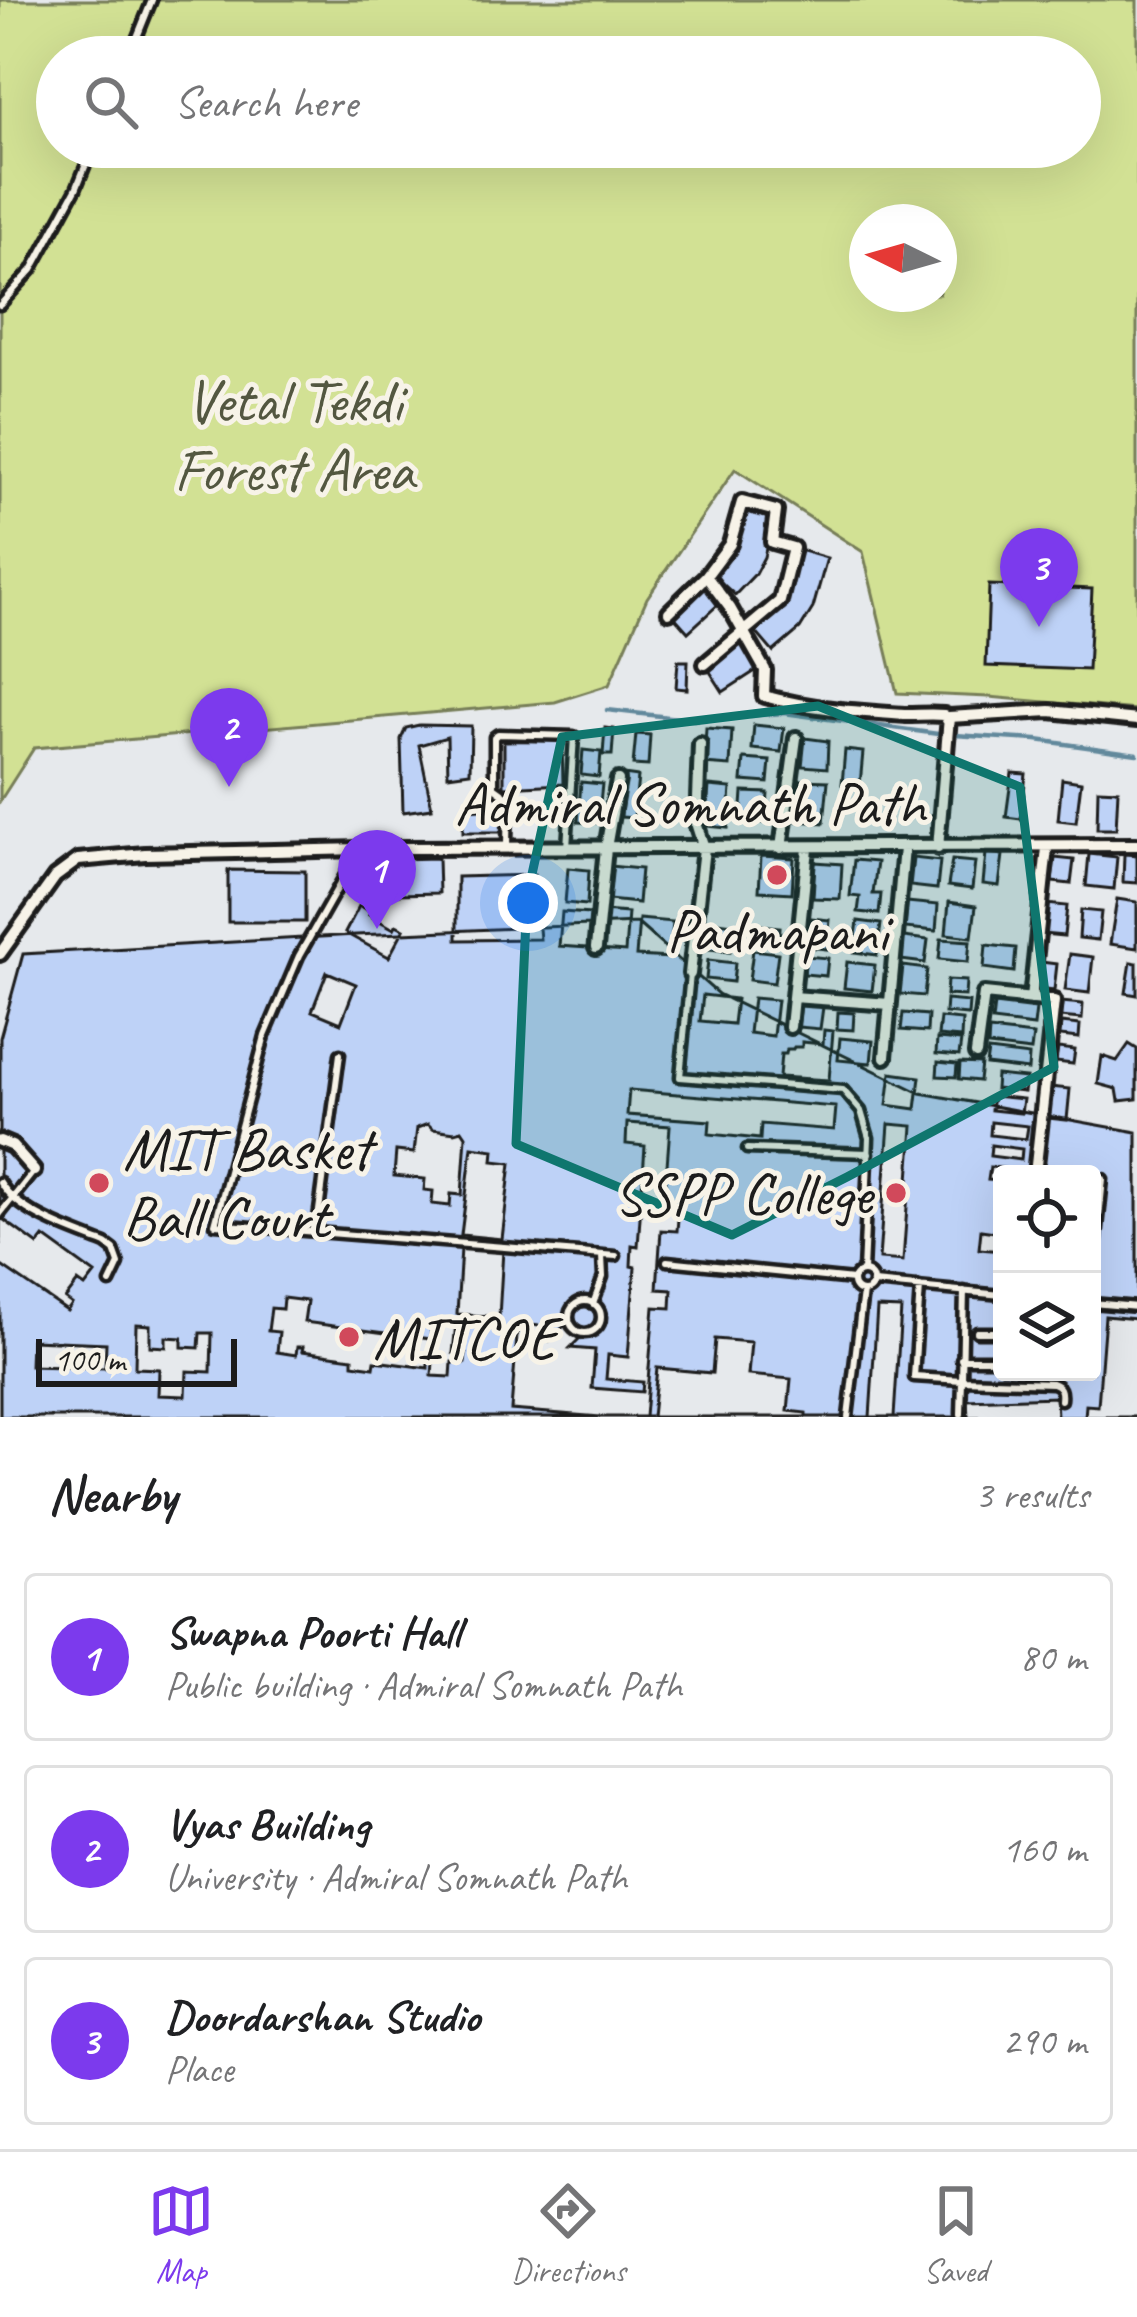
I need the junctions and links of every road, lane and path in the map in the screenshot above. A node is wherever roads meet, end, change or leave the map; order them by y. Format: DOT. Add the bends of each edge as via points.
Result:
graph roads {
  1 [pos="152,0"];
  2 [pos="137,36"];
  3 [pos="84,168"];
  4 [pos="0,304"];
  5 [pos="706,576"];
  6 [pos="669,612"];
  7 [pos="744,632"];
  8 [pos="705,664"];
  9 [pos="1137,720"];
  10 [pos="946,722"];
  11 [pos="796,738"];
  12 [pos="700,744"];
  13 [pos="618,780"];
  14 [pos="1137,845"];
  15 [pos="507,848"];
  16 [pos="567,848"];
  17 [pos="606,848"];
  18 [pos="704,848"];
  19 [pos="781,848"];
  20 [pos="808,848"];
  21 [pos="904,848"];
  22 [pos="938,848"];
  23 [pos="1047,848"];
  24 [pos="360,849"];
  25 [pos="596,948"];
  26 [pos="0,954"];
  27 [pos="690,974"];
  28 [pos="793,997"];
  29 [pos="1031,999"];
  30 [pos="890,1004"];
  31 [pos="790,1027"];
  32 [pos="340,1054"];
  33 [pos="976,1054"];
  34 [pos="885,1058"];
  35 [pos="0,1141"];
  36 [pos="747,1148"];
  37 [pos="868,1153"];
  38 [pos="1036,1165"];
  39 [pos="34,1171"];
  40 [pos="1103,1179"];
  41 [pos="0,1182"];
  42 [pos="13,1200"];
  43 [pos="0,1214"];
  44 [pos="316,1233"];
  45 [pos="602,1255"];
  46 [pos="616,1256"];
  47 [pos="668,1261"];
  48 [pos="863,1271"];
  49 [pos="1093,1273"];
  50 [pos="853,1280"];
  51 [pos="110,1282"];
  52 [pos="874,1283"];
  53 [pos="920,1287"];
  54 [pos="964,1291"];
  55 [pos="863,1292"];
  56 [pos="993,1294"];
  57 [pos="593,1304"];
  58 [pos="1101,1304"];
  59 [pos="1137,1306"];
  60 [pos="977,1332"];
  61 [pos="993,1332"];
  62 [pos="961,1359"];
  63 [pos="993,1359"];
  64 [pos="962,1380"];
  65 [pos="1061,1400"];
  66 [pos="961,1414"];
  67 [pos="848,1417"];
  1 -- 2 [label="lane"];
  3 -- 4 [label="lane" via="32,271"];
  5 -- 6 [label="street"];
  5 -- 7 [label="street"];
  5 -- 7 [label="street" via="730,544 742,502 776,511 772,542 794,548 790,570 780,601"];
  7 -- 8 [label="street"];
  7 -- 10 [label="street" via="765,670 764,697 940,714"];
  9 -- 10 [label="street" via="1050,710 953,715"];
  10 -- 22 [label="street"];
  11 -- 19 [label="street"];
  12 -- 18 [label="street"];
  13 -- 17 [label="street"];
  14 -- 23 [label="street, Admiral Somnath Path"];
  15 -- 16 [label="street, Admiral Somnath Path"];
  15 -- 16 [label="lane" via="508,797 494,787 498,734 574,736"];
  15 -- 24 [label="street, Admiral Somnath Path"];
  16 -- 17 [label="street, Admiral Somnath Path"];
  17 -- 18 [label="street, Admiral Somnath Path"];
  17 -- 25 [label="street"];
  18 -- 19 [label="street, Admiral Somnath Path"];
  18 -- 27 [label="street"];
  19 -- 20 [label="street, Admiral Somnath Path"];
  20 -- 21 [label="street, Admiral Somnath Path"];
  20 -- 28 [label="street"];
  21 -- 22 [label="street, Admiral Somnath Path"];
  21 -- 30 [label="street"];
  22 -- 23 [label="street, Admiral Somnath Path"];
  23 -- 29 [label="street"];
  24 -- 26 [label="street, Admiral Somnath Path" via="78,860 55,877"];
  24 -- 44 [label="lane" via="265,1036 215,1224"];
  27 -- 37 [label="lane" via="680,1077 843,1090 861,1111"];
  28 -- 30 [label="street"];
  28 -- 31 [label="street"];
  29 -- 33 [label="street" via="984,994"];
  29 -- 38 [label="street" via="1054,1001"];
  30 -- 34 [label="street"];
  32 -- 44 [label="lane"];
  35 -- 39 [label="street"];
  36 -- 37 [label="lane"];
  37 -- 48 [label="lane"];
  39 -- 42 [label="lane"];
  40 -- 49 [label="lane"];
  41 -- 42 [label="lane"];
  42 -- 43 [label="lane"];
  42 -- 51 [label="lane" via="106,1244 119,1264"];
  44 -- 45 [label="lane"];
  45 -- 46 [label="lane"];
  45 -- 57 [label="lane"];
  47 -- 50 [label="lane"];
  48 -- 50 [label="lane"];
  48 -- 52 [label="lane"];
  50 -- 55 [label="lane"];
  52 -- 53 [label="lane"];
  52 -- 55 [label="lane"];
  53 -- 54 [label="lane"];
  53 -- 64 [label="lane" via="914,1378"];
  54 -- 56 [label="lane"];
  54 -- 62 [label="lane"];
  55 -- 67 [label="lane"];
  57 -- 57 [label="lane" via="598,1326 576,1330 574,1307"];
  58 -- 59 [label="lane"];
  60 -- 61 [label="lane"];
  62 -- 63 [label="lane"];
  62 -- 64 [label="lane"];
  64 -- 65 [label="lane" via="1052,1383"];
  64 -- 66 [label="lane"];
}
